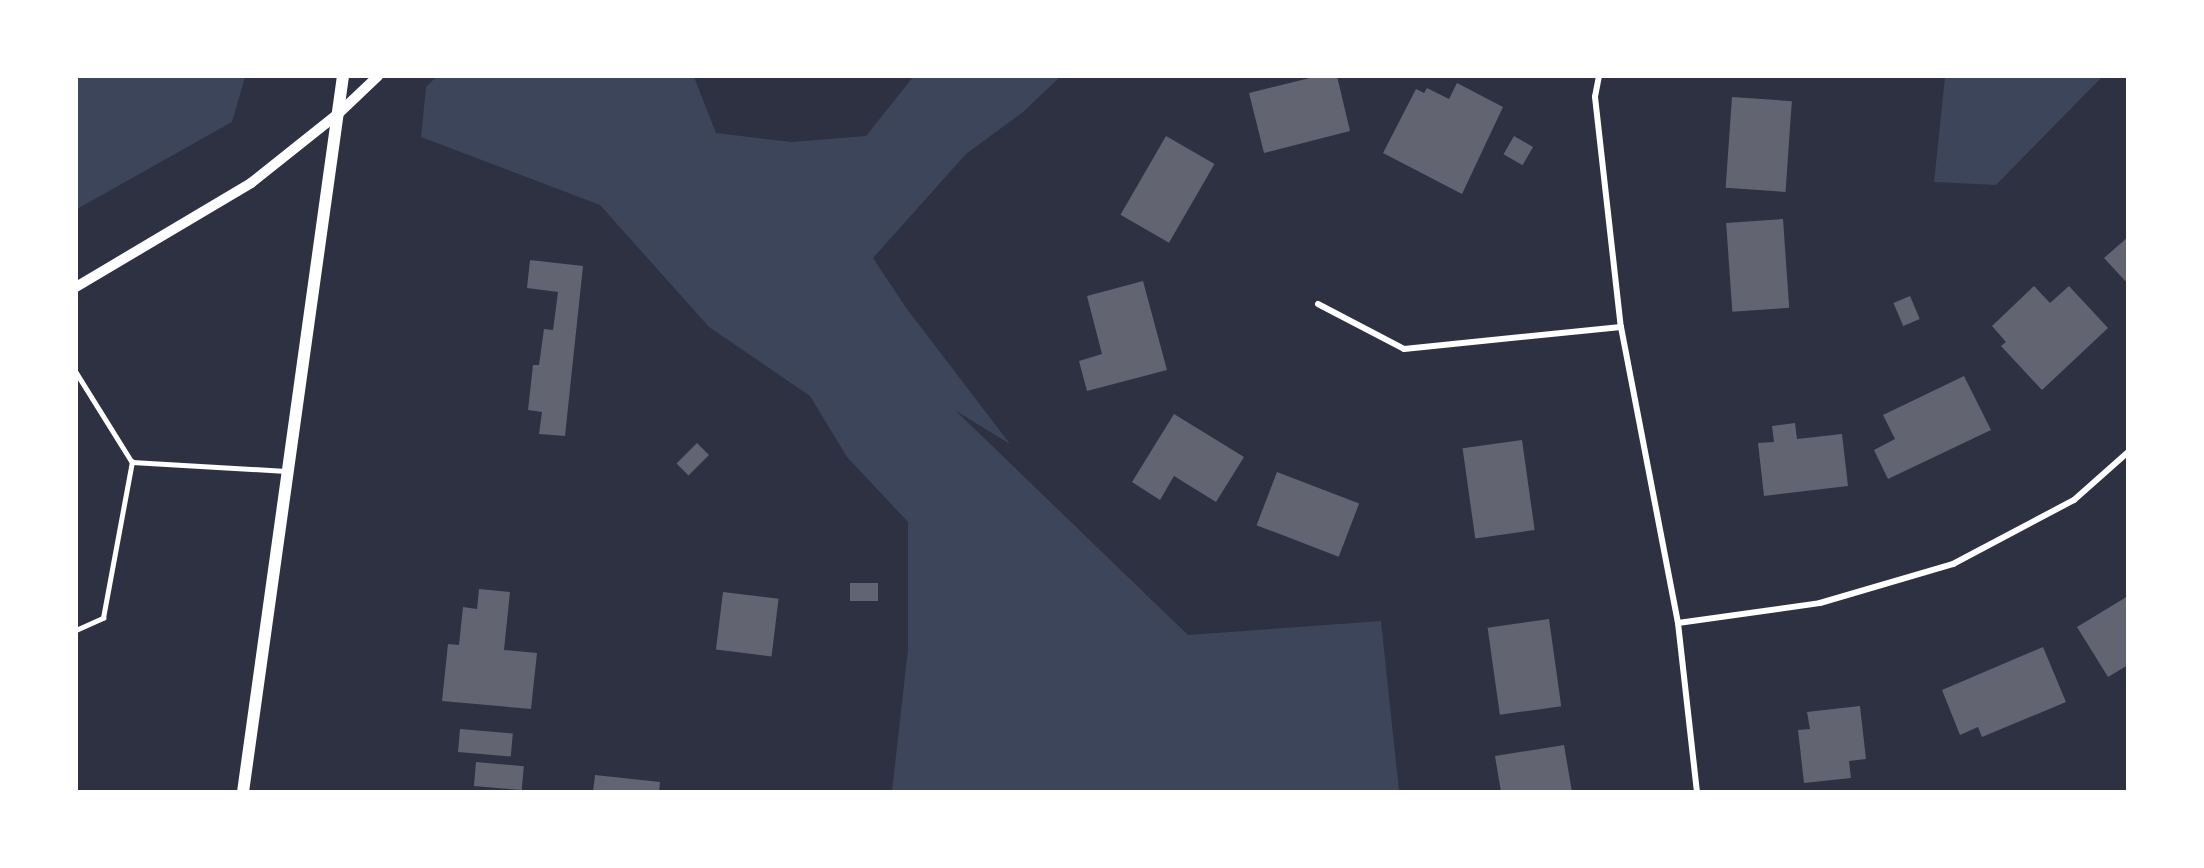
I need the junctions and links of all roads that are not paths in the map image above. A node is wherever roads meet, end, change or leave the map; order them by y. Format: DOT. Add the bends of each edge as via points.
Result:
graph roads {
  1 [pos="343,76"];
  2 [pos="378,76"];
  3 [pos="1599,76"];
  4 [pos="339,113"];
  5 [pos="76,287"];
  6 [pos="1318,304"];
  7 [pos="1621,327"];
  8 [pos="76,372"];
  9 [pos="2127,452"];
  10 [pos="132,462"];
  11 [pos="288,471"];
  12 [pos="1678,622"];
  13 [pos="76,630"];
  14 [pos="243,792"];
  15 [pos="1696,792"];
  1 -- 4 [label="main road"];
  2 -- 4 [label="street"];
  3 -- 7 [label="street" via="1595,97"];
  4 -- 5 [label="street" via="251,183"];
  4 -- 11 [label="main road"];
  6 -- 7 [label="street" via="1404,349"];
  7 -- 12 [label="street"];
  8 -- 10 [label="lane"];
  9 -- 12 [label="street" via="2074,500 1953,564 1820,603"];
  10 -- 11 [label="lane"];
  10 -- 13 [label="lane" via="103,618"];
  11 -- 14 [label="main road"];
  12 -- 15 [label="street"];
}
